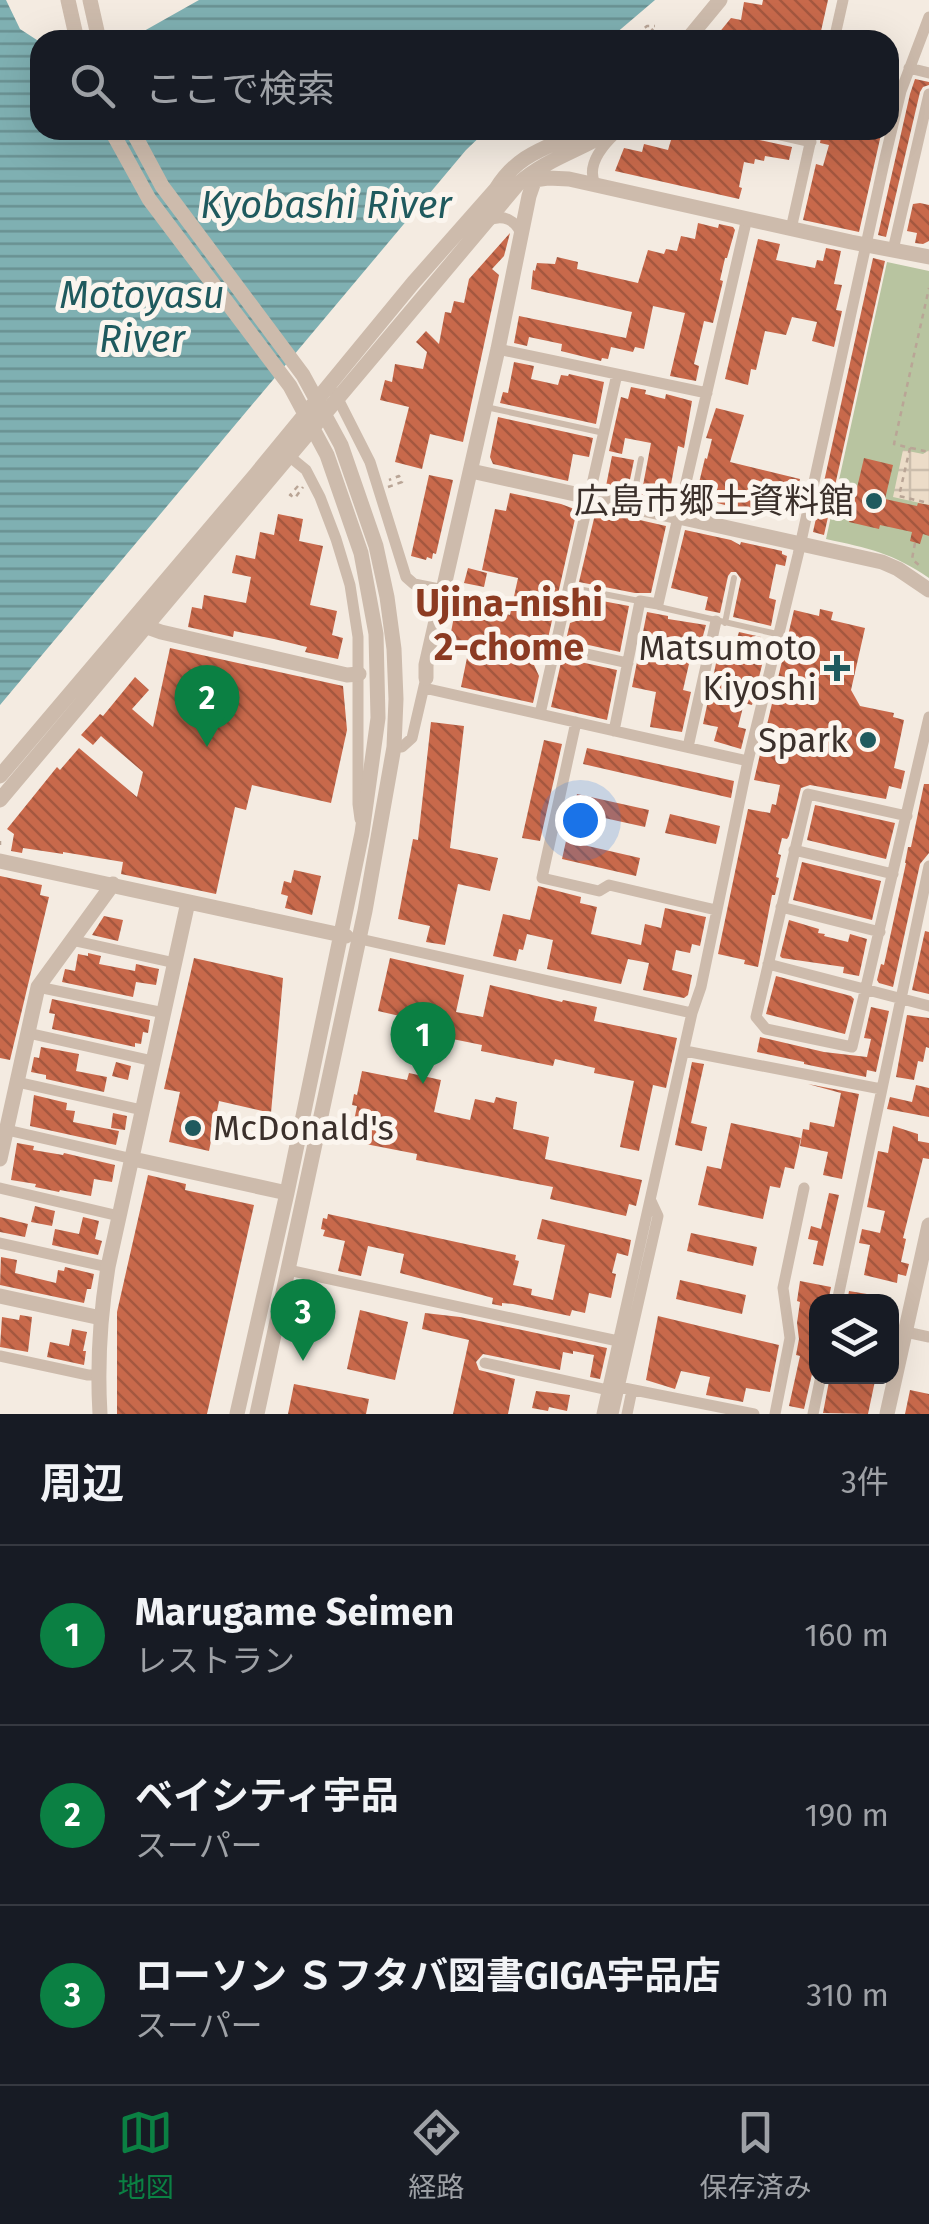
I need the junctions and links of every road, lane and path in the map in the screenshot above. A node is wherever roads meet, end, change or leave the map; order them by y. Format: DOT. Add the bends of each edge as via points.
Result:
graph roads {
  1 [pos="68,0"];
  2 [pos="90,0"];
  3 [pos="720,0"];
  4 [pos="843,0"];
  5 [pos="929,18"];
  6 [pos="75,30"];
  7 [pos="97,30"];
  8 [pos="699,30"];
  9 [pos="836,30"];
  10 [pos="909,68"];
  11 [pos="929,73"];
  12 [pos="899,84"];
  13 [pos="929,94"];
  14 [pos="116,140"];
  15 [pos="137,140"];
  16 [pos="562,140"];
  17 [pos="570,140"];
  18 [pos="596,140"];
  19 [pos="608,140"];
  20 [pos="811,140"];
  21 [pos="886,140"];
  22 [pos="540,167"];
  23 [pos="569,178"];
  24 [pos="595,184"];
  25 [pos="747,218"];
  26 [pos="481,228"];
  27 [pos="791,228"];
  28 [pos="522,237"];
  29 [pos="866,244"];
  30 [pos="893,250"];
  31 [pos="929,257"];
  32 [pos="413,283"];
  33 [pos="929,288"];
  34 [pos="498,348"];
  35 [pos="617,374"];
  36 [pos="334,392"];
  37 [pos="707,394"];
  38 [pos="485,407"];
  39 [pos="604,434"];
  40 [pos="910,448"];
  41 [pos="284,452"];
  42 [pos="929,452"];
  43 [pos="641,459"];
  44 [pos="471,471"];
  45 [pos="384,481"];
  46 [pos="391,486"];
  47 [pos="589,496"];
  48 [pos="926,503"];
  49 [pos="631,506"];
  50 [pos="677,516"];
  51 [pos="915,542"];
  52 [pos="800,543"];
  53 [pos="920,572"];
  54 [pos="734,578"];
  55 [pos="568,587"];
  56 [pos="444,590"];
  57 [pos="929,590"];
  58 [pos="640,600"];
  59 [pos="658,604"];
  60 [pos="141,622"];
  61 [pos="720,622"];
  62 [pos="777,634"];
  63 [pos="555,647"];
  64 [pos="386,650"];
  65 [pos="628,663"];
  66 [pos="359,674"];
  67 [pos="425,683"];
  68 [pos="540,714"];
  69 [pos="929,717"];
  70 [pos="576,722"];
  71 [pos="614,731"];
  72 [pos="394,747"];
  73 [pos="688,747"];
  74 [pos="748,761"];
  75 [pos="0,776"];
  76 [pos="0,800"];
  77 [pos="907,816"];
  78 [pos="362,833"];
  79 [pos="794,850"];
  80 [pos="0,861"];
  81 [pos="929,866"];
  82 [pos="894,874"];
  83 [pos="113,884"];
  84 [pos="188,902"];
  85 [pos="781,908"];
  86 [pos="716,910"];
  87 [pos="880,932"];
  88 [pos="340,935"];
  89 [pos="360,939"];
  90 [pos="71,940"];
  91 [pos="175,963"];
  92 [pos="768,964"];
  93 [pos="38,986"];
  94 [pos="866,990"];
  95 [pos="900,1000"];
  96 [pos="929,1006"];
  97 [pos="164,1013"];
  98 [pos="692,1013"];
  99 [pos="28,1034"];
  100 [pos="685,1051"];
  101 [pos="153,1061"];
  102 [pos="17,1082"];
  103 [pos="881,1089"];
  104 [pos="142,1110"];
  105 [pos="6,1130"];
  106 [pos="0,1159"];
  107 [pos="132,1159"];
  108 [pos="0,1188"];
  109 [pos="804,1188"];
  110 [pos="287,1192"];
  111 [pos="651,1201"];
  112 [pos="119,1216"];
  113 [pos="929,1225"];
  114 [pos="0,1243"];
  115 [pos="108,1267"];
  116 [pos="288,1270"];
  117 [pos="839,1294"];
  118 [pos="0,1296"];
  119 [pos="101,1318"];
  120 [pos="899,1328"];
  121 [pos="899,1331"];
  122 [pos="929,1338"];
  123 [pos="618,1341"];
  124 [pos="0,1356"];
  125 [pos="485,1364"];
  126 [pos="98,1375"];
  127 [pos="819,1384"];
  128 [pos="892,1384"];
  129 [pos="620,1389"];
  130 [pos="100,1414"];
  131 [pos="237,1414"];
  132 [pos="257,1414"];
  133 [pos="602,1414"];
  134 [pos="613,1414"];
  135 [pos="627,1414"];
  136 [pos="754,1414"];
  137 [pos="775,1414"];
  138 [pos="813,1414"];
  139 [pos="888,1414"];
  1 -- 6 [label="street"];
  2 -- 7 [label="street"];
  3 -- 8 [label="street"];
  4 -- 9 [label="street"];
  5 -- 10 [label="street"];
  10 -- 11 [label="street"];
  10 -- 12 [label="street"];
  13 -- 30 [label="street"];
  14 -- 64 [label="street" via="149,199 290,386 327,455"];
  15 -- 64 [label="street" via="162,186 302,375 341,446 376,546 387,597"];
  16 -- 32 [label="street" via="506,172"];
  17 -- 22 [label="street"];
  18 -- 22 [label="street"];
  19 -- 24 [label="street" via="592,167"];
  20 -- 27 [label="street"];
  21 -- 29 [label="street"];
  22 -- 23 [label="street"];
  22 -- 23 [label="street"];
  22 -- 26 [label="street"];
  22 -- 28 [label="street"];
  22 -- 32 [label="street" via="501,192"];
  23 -- 24 [label="street"];
  24 -- 25 [label="street"];
  25 -- 27 [label="street"];
  25 -- 37 [label="street"];
  26 -- 28 [label="street" via="501,217 515,223"];
  26 -- 36 [label="street"];
  27 -- 29 [label="street"];
  28 -- 34 [label="street"];
  29 -- 30 [label="street"];
  29 -- 52 [label="street"];
  30 -- 31 [label="street"];
  32 -- 36 [label="street"];
  33 -- 40 [label="path" via="894,444"];
  34 -- 35 [label="street"];
  34 -- 38 [label="street"];
  35 -- 37 [label="street"];
  35 -- 39 [label="street"];
  36 -- 41 [label="street"];
  36 -- 56 [label="street" via="370,462 406,577"];
  37 -- 50 [label="street"];
  38 -- 39 [label="lane"];
  38 -- 44 [label="street"];
  39 -- 47 [label="street"];
  40 -- 42 [label="path"];
  40 -- 48 [label="path" via="899,496"];
  41 -- 60 [label="street"];
  41 -- 66 [label="street" via="306,470 336,539 350,585"];
  43 -- 49 [label="lane"];
  44 -- 47 [label="street"];
  44 -- 56 [label="street"];
  45 -- 46 [label="path" via="399,476 402,482"];
  47 -- 49 [label="street"];
  47 -- 55 [label="street"];
  49 -- 50 [label="street"];
  50 -- 52 [label="street"];
  50 -- 59 [label="street"];
  51 -- 53 [label="path" via="912,560"];
  52 -- 57 [label="street" via="890,565"];
  52 -- 62 [label="street"];
  54 -- 61 [label="lane"];
  55 -- 58 [label="lane"];
  55 -- 63 [label="street"];
  56 -- 67 [label="street"];
  58 -- 59 [label="street"];
  58 -- 65 [label="street"];
  59 -- 61 [label="lane"];
  60 -- 66 [label="street" via="161,632"];
  60 -- 75 [label="street"];
  60 -- 76 [label="street"];
  61 -- 62 [label="lane"];
  61 -- 73 [label="street"];
  62 -- 74 [label="street"];
  63 -- 65 [label="street"];
  63 -- 68 [label="street"];
  64 -- 72 [label="street" via="396,699"];
  64 -- 78 [label="street"];
  65 -- 71 [label="street"];
  66 -- 78 [label="street"];
  67 -- 68 [label="street"];
  67 -- 72 [label="street" via="412,738"];
  68 -- 70 [label="street"];
  69 -- 77 [label="street"];
  70 -- 71 [label="street"];
  70 -- 86 [label="street" via="542,878 599,891 609,885"];
  71 -- 73 [label="street"];
  72 -- 89 [label="street"];
  73 -- 74 [label="street"];
  74 -- 86 [label="street"];
  77 -- 79 [label="street" via="808,794"];
  77 -- 82 [label="street"];
  78 -- 88 [label="street"];
  79 -- 82 [label="street"];
  79 -- 85 [label="street"];
  80 -- 83 [label="street"];
  81 -- 95 [label="street"];
  82 -- 87 [label="street"];
  83 -- 84 [label="street"];
  83 -- 90 [label="street"];
  84 -- 88 [label="street"];
  84 -- 91 [label="street"];
  85 -- 87 [label="street"];
  85 -- 92 [label="street"];
  86 -- 98 [label="street"];
  87 -- 94 [label="street"];
  88 -- 89 [label="street"];
  88 -- 110 [label="street"];
  89 -- 98 [label="street"];
  89 -- 116 [label="street"];
  90 -- 91 [label="street"];
  90 -- 93 [label="street"];
  91 -- 97 [label="street"];
  92 -- 94 [label="street"];
  92 -- 94 [label="street" via="756,1017 766,1029 852,1047"];
  93 -- 97 [label="street"];
  93 -- 99 [label="street"];
  94 -- 95 [label="street"];
  95 -- 96 [label="street"];
  95 -- 103 [label="street"];
  97 -- 101 [label="street"];
  98 -- 100 [label="street"];
  99 -- 101 [label="street"];
  99 -- 102 [label="street"];
  100 -- 103 [label="street"];
  100 -- 111 [label="street"];
  101 -- 104 [label="street"];
  102 -- 104 [label="street"];
  102 -- 105 [label="street"];
  103 -- 117 [label="street"];
  104 -- 107 [label="street"];
  105 -- 106 [label="street"];
  105 -- 107 [label="street"];
  107 -- 110 [label="street"];
  107 -- 112 [label="street"];
  108 -- 112 [label="street"];
  109 -- 137 [label="street" via="783,1288 790,1338"];
  110 -- 131 [label="street"];
  111 -- 123 [label="street"];
  111 -- 129 [label="street" via="658,1216"];
  112 -- 115 [label="street"];
  113 -- 120 [label="street"];
  114 -- 115 [label="street"];
  115 -- 119 [label="street"];
  116 -- 123 [label="street"];
  116 -- 132 [label="street"];
  118 -- 119 [label="street"];
  119 -- 126 [label="street"];
  121 -- 122 [label="street"];
  123 -- 129 [label="street"];
  124 -- 126 [label="street"];
  125 -- 129 [label="street"];
  126 -- 130 [label="street"];
  127 -- 138 [label="street"];
  128 -- 139 [label="street"];
  129 -- 133 [label="street"];
  129 -- 134 [label="street"];
  129 -- 135 [label="street"];
  129 -- 136 [label="street"];
}
